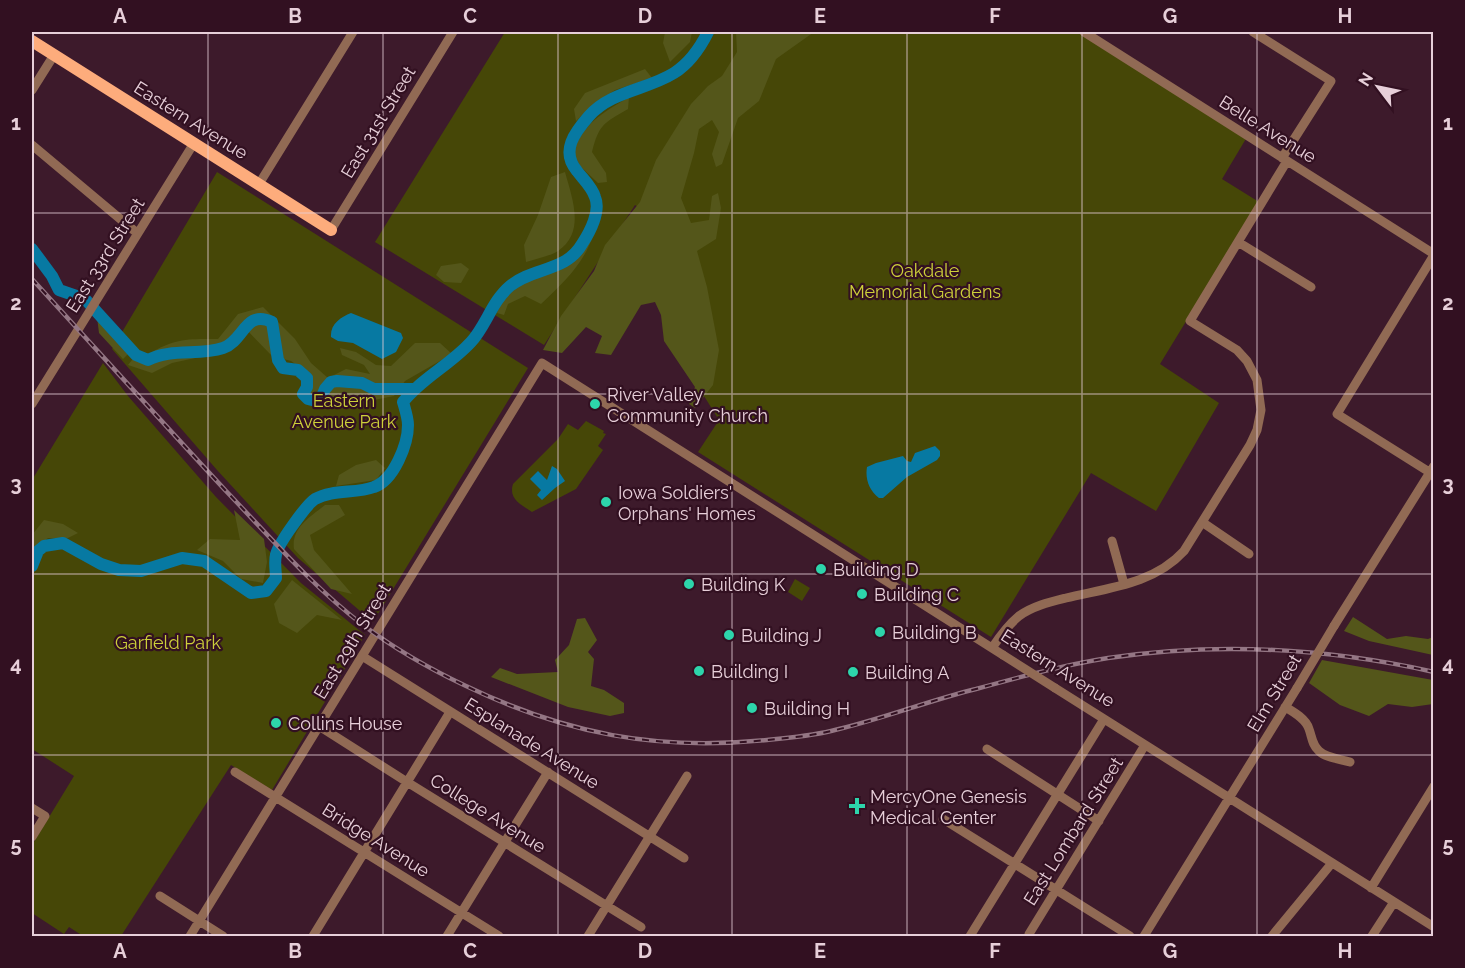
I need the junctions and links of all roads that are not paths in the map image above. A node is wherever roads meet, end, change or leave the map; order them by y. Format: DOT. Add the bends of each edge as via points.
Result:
graph roads {
  1 [pos="353,32"];
  2 [pos="453,32"];
  3 [pos="1084,32"];
  4 [pos="1253,32"];
  5 [pos="32,41"];
  6 [pos="54,55"];
  7 [pos="32,90"];
  8 [pos="194,143"];
  9 [pos="32,146"];
  10 [pos="1285,159"];
  11 [pos="259,184"];
  12 [pos="331,230"];
  13 [pos="137,233"];
  14 [pos="1238,242"];
  15 [pos="1434,255"];
  16 [pos="1311,287"];
  17 [pos="542,363"];
  18 [pos="32,404"];
  19 [pos="1432,472"];
  20 [pos="1202,522"];
  21 [pos="1112,541"];
  22 [pos="1249,554"];
  23 [pos="1124,584"];
  24 [pos="992,648"];
  25 [pos="362,656"];
  26 [pos="1285,707"];
  27 [pos="450,712"];
  28 [pos="1104,719"];
  29 [pos="319,726"];
  30 [pos="1145,745"];
  31 [pos="987,749"];
  32 [pos="1350,762"];
  33 [pos="235,772"];
  34 [pos="548,772"];
  35 [pos="687,776"];
  36 [pos="406,782"];
  37 [pos="1434,786"];
  38 [pos="1058,794"];
  39 [pos="275,797"];
  40 [pos="1229,798"];
  41 [pos="32,808"];
  42 [pos="944,819"];
  43 [pos="1099,820"];
  44 [pos="32,837"];
  45 [pos="649,837"];
  46 [pos="505,843"];
  47 [pos="364,852"];
  48 [pos="684,858"];
  49 [pos="1332,863"];
  50 [pos="1015,864"];
  51 [pos="1371,888"];
  52 [pos="1056,890"];
  53 [pos="160,896"];
  54 [pos="1394,902"];
  55 [pos="606,906"];
  56 [pos="462,913"];
  57 [pos="199,921"];
  58 [pos="641,927"];
  59 [pos="1434,927"];
  60 [pos="1029,934"];
  61 [pos="190,936"];
  62 [pos="223,936"];
  63 [pos="313,936"];
  64 [pos="447,936"];
  65 [pos="499,936"];
  66 [pos="588,936"];
  67 [pos="970,936"];
  68 [pos="1130,936"];
  69 [pos="1144,936"];
  70 [pos="1272,936"];
  71 [pos="1372,936"];
  1 -- 11 [label="street"];
  2 -- 12 [label="street, East 31st Street"];
  3 -- 10 [label="street, Belle Avenue"];
  4 -- 10 [label="street" via="1331,81"];
  5 -- 6 [label="main road, Eastern Avenue"];
  6 -- 7 [label="street"];
  6 -- 8 [label="main road, Eastern Avenue"];
  8 -- 11 [label="main road, Eastern Avenue"];
  8 -- 13 [label="street, East 33rd Street"];
  9 -- 13 [label="street"];
  10 -- 14 [label="street"];
  10 -- 15 [label="street, Belle Avenue"];
  11 -- 12 [label="main road, Eastern Avenue"];
  13 -- 18 [label="street, East 33rd Street"];
  14 -- 16 [label="street"];
  14 -- 20 [label="street" via="1190,321 1237,350 1253,371 1260,420"];
  15 -- 19 [label="street" via="1337,414"];
  17 -- 24 [label="street, Eastern Avenue"];
  17 -- 25 [label="street, East 29th Street"];
  19 -- 26 [label="street, Elm Street, bridge"];
  20 -- 22 [label="street"];
  20 -- 23 [label="street" via="1175,561 1150,578"];
  21 -- 23 [label="street"];
  23 -- 24 [label="street" via="1032,609 1004,630"];
  24 -- 28 [label="street, Eastern Avenue, bridge"];
  25 -- 27 [label="street, Esplanade Avenue"];
  25 -- 29 [label="street, East 29th Street"];
  26 -- 32 [label="street" via="1309,727 1318,750"];
  26 -- 40 [label="street, Elm Street"];
  27 -- 34 [label="street, Esplanade Avenue"];
  27 -- 36 [label="street"];
  28 -- 30 [label="street, Eastern Avenue"];
  28 -- 38 [label="street"];
  29 -- 36 [label="street, College Avenue"];
  29 -- 39 [label="street, East 29th Street"];
  30 -- 40 [label="street, Eastern Avenue"];
  30 -- 43 [label="street, East Lombard Street"];
  31 -- 38 [label="street"];
  33 -- 39 [label="street, Bridge Avenue"];
  34 -- 45 [label="street, Esplanade Avenue"];
  34 -- 46 [label="street"];
  35 -- 45 [label="street"];
  36 -- 46 [label="street, College Avenue"];
  36 -- 47 [label="street"];
  37 -- 51 [label="street"];
  38 -- 43 [label="street"];
  38 -- 50 [label="street"];
  39 -- 47 [label="street, Bridge Avenue"];
  39 -- 57 [label="street, East 29th Street"];
  40 -- 49 [label="street, Eastern Avenue"];
  40 -- 69 [label="street, Elm Street"];
  41 -- 44 [label="street" via="45,816"];
  42 -- 50 [label="street"];
  43 -- 52 [label="street, East Lombard Street"];
  45 -- 48 [label="street, Esplanade Avenue"];
  45 -- 55 [label="street"];
  46 -- 55 [label="street, College Avenue"];
  46 -- 56 [label="street"];
  47 -- 56 [label="street, Bridge Avenue"];
  47 -- 63 [label="street"];
  49 -- 51 [label="street, Eastern Avenue"];
  49 -- 70 [label="street"];
  50 -- 52 [label="street"];
  50 -- 67 [label="street"];
  51 -- 54 [label="street, Eastern Avenue"];
  52 -- 60 [label="street, East Lombard Street"];
  52 -- 68 [label="street"];
  53 -- 57 [label="street"];
  54 -- 59 [label="street, Eastern Avenue"];
  54 -- 71 [label="street"];
  55 -- 58 [label="street, College Avenue"];
  55 -- 66 [label="street"];
  56 -- 64 [label="street"];
  56 -- 65 [label="street, Bridge Avenue"];
  57 -- 61 [label="street, East 29th Street"];
  57 -- 62 [label="street"];
}
